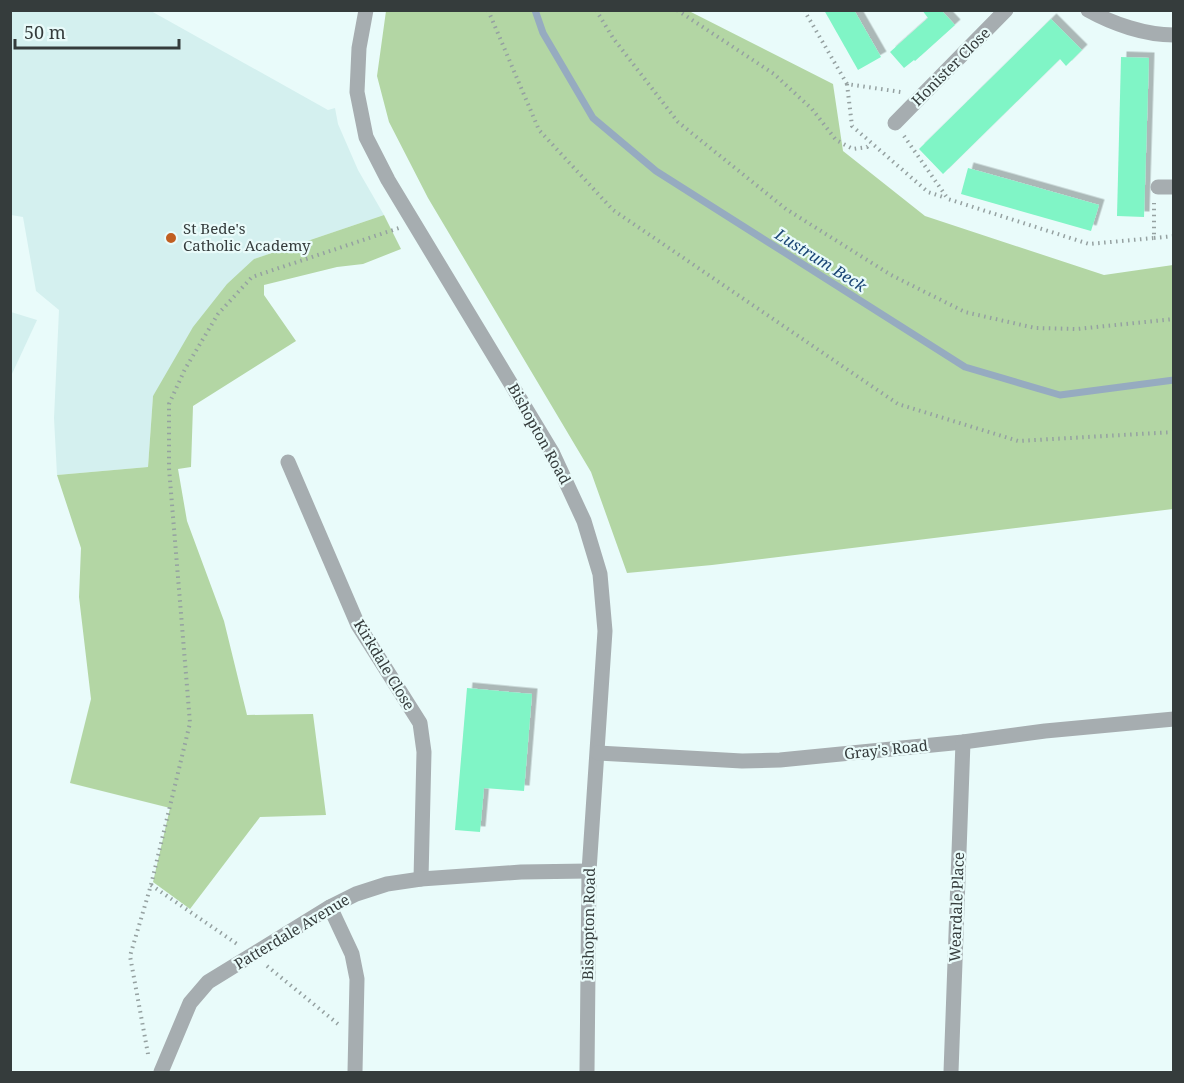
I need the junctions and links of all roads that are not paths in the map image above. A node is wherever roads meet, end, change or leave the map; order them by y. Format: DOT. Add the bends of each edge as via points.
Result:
graph roads {
  1 [pos="366,10"];
  2 [pos="1006,10"];
  3 [pos="1088,10"];
  4 [pos="1173,35"];
  5 [pos="895,123"];
  6 [pos="288,462"];
  7 [pos="1173,719"];
  8 [pos="963,742"];
  9 [pos="598,753"];
  10 [pos="589,871"];
  11 [pos="421,879"];
  12 [pos="330,907"];
  13 [pos="161,1072"];
  14 [pos="355,1072"];
  15 [pos="587,1072"];
  16 [pos="951,1072"];
  1 -- 9 [label="street, Bishopton Road" via="357,92 366,137 552,452 584,521 600,574 605,631"];
  2 -- 5 [label="street, Honister Close"];
  3 -- 4 [label="street" via="1132,28"];
  6 -- 11 [label="street, Kirkdale Close" via="358,625 420,723 424,752"];
  7 -- 8 [label="street, Gray's Road"];
  8 -- 9 [label="street, Gray's Road" via="780,760"];
  8 -- 16 [label="street, Weardale Place"];
  9 -- 10 [label="street, Bishopton Road"];
  10 -- 11 [label="street, Patterdale Avenue"];
  10 -- 15 [label="street, Bishopton Road"];
  11 -- 12 [label="street, Patterdale Avenue" via="366,890"];
  12 -- 13 [label="street, Patterdale Avenue" via="208,982 190,1003"];
  12 -- 14 [label="street" via="352,954 357,979"];
}
